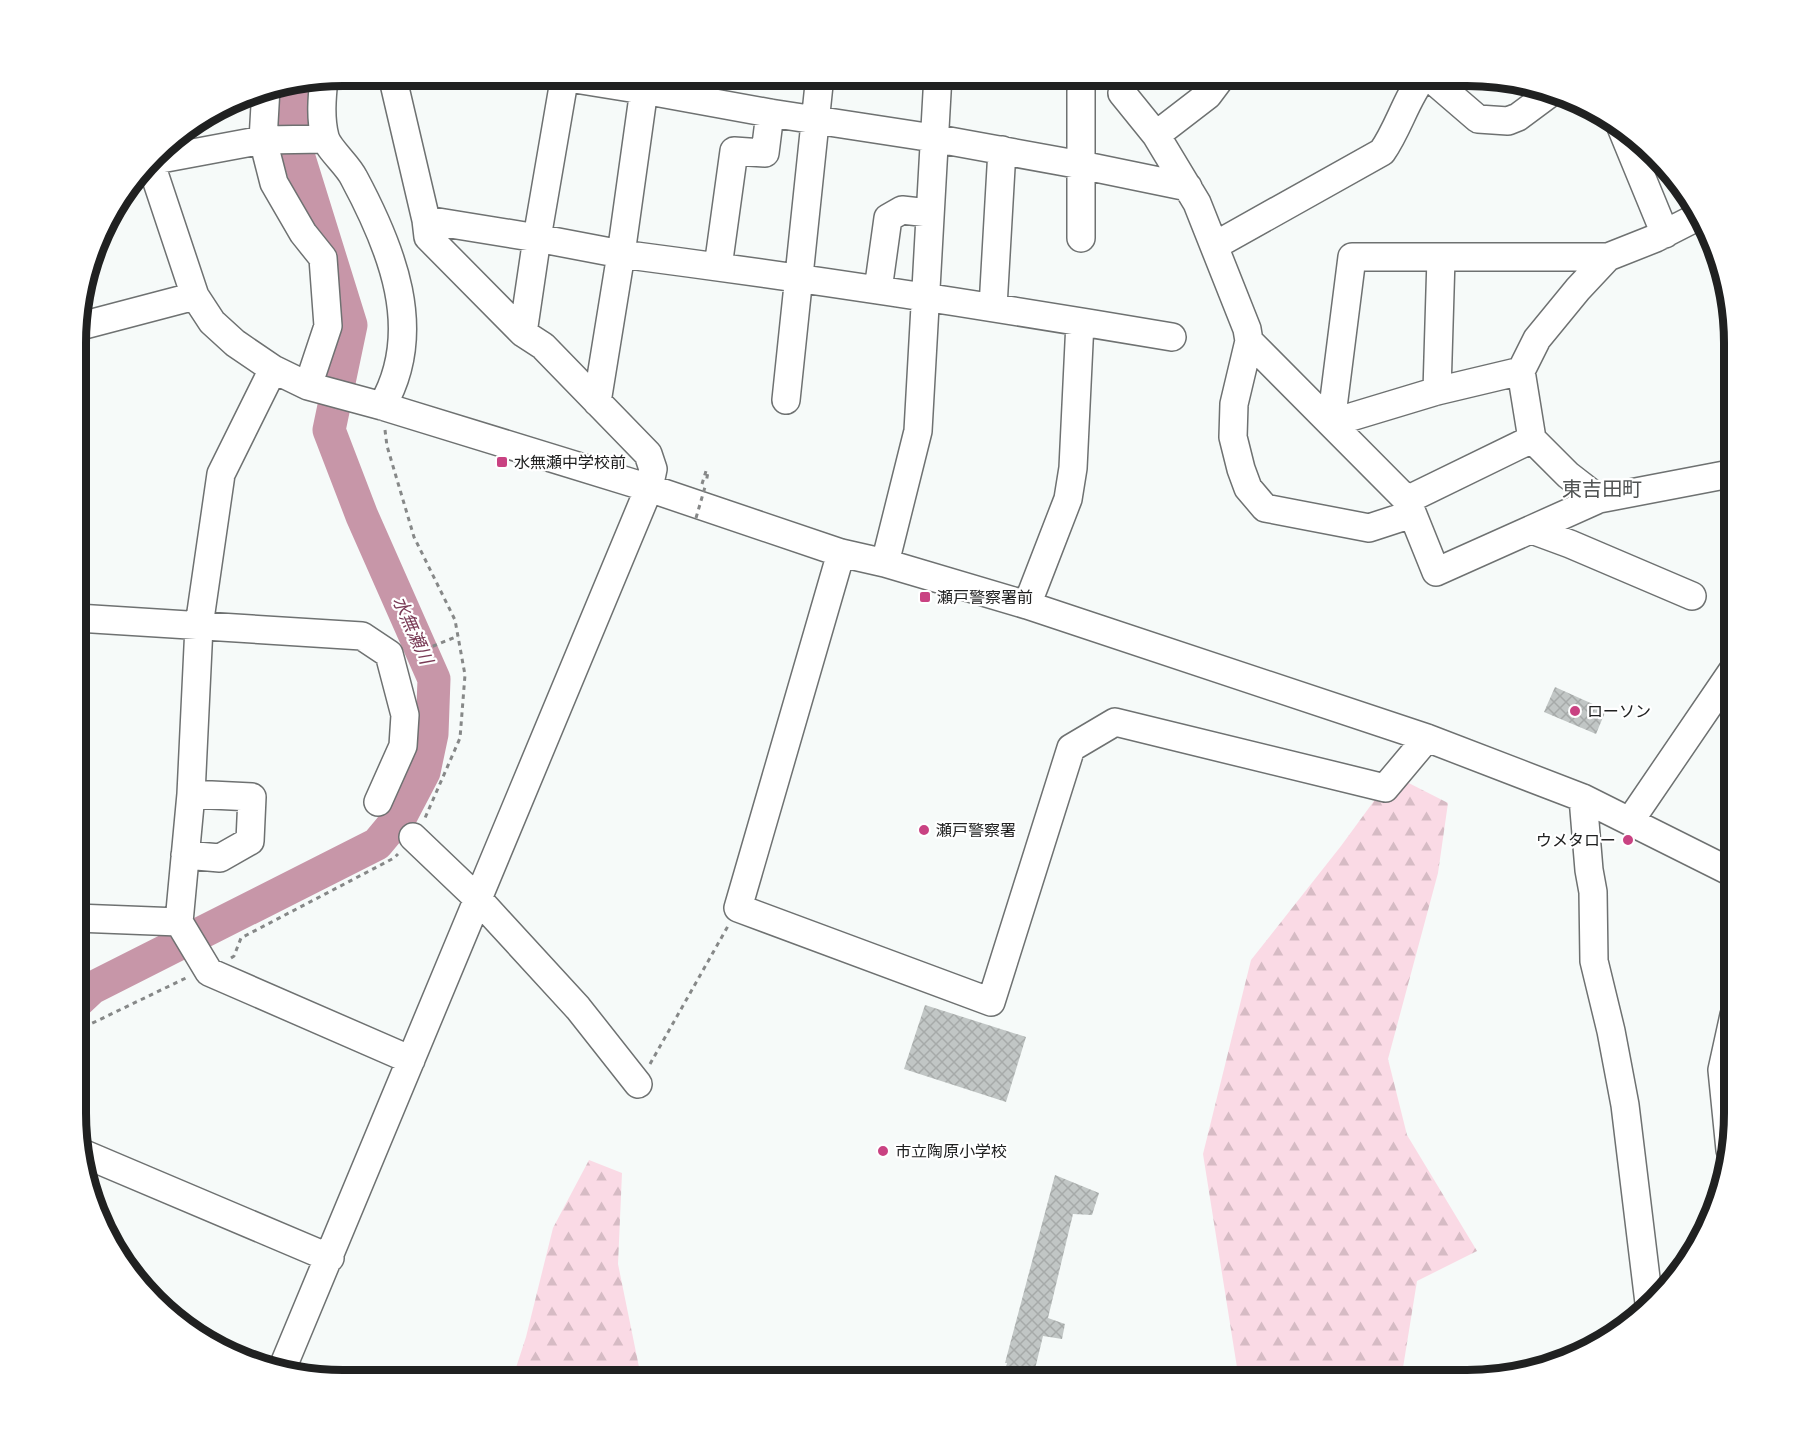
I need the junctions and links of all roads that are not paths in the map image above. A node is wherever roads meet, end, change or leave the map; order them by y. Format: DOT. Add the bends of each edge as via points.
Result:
graph roads {
  1 [pos="323,86"];
  2 [pos="395,86"];
  3 [pos="559,86"];
  4 [pos="643,86"];
  5 [pos="660,86"];
  6 [pos="819,86"];
  7 [pos="937,86"];
  8 [pos="1081,86"];
  9 [pos="1215,86"];
  10 [pos="1415,86"];
  11 [pos="1438,86"];
  12 [pos="1122,93"];
  13 [pos="265,97"];
  14 [pos="1544,97"];
  15 [pos="770,113"];
  16 [pos="816,120"];
  17 [pos="1156,135"];
  18 [pos="933,138"];
  19 [pos="325,139"];
  20 [pos="263,140"];
  21 [pos="1627,141"];
  22 [pos="1002,150"];
  23 [pos="164,158"];
  24 [pos="1081,165"];
  25 [pos="153,169"];
  26 [pos="1188,187"];
  27 [pos="930,213"];
  28 [pos="1693,219"];
  29 [pos="426,220"];
  30 [pos="1665,234"];
  31 [pos="537,238"];
  32 [pos="1081,238"];
  33 [pos="1214,246"];
  34 [pos="621,254"];
  35 [pos="1608,257"];
  36 [pos="1441,258"];
  37 [pos="718,267"];
  38 [pos="800,278"];
  39 [pos="878,290"];
  40 [pos="195,296"];
  41 [pos="925,297"];
  42 [pos="993,307"];
  43 [pos="1080,322"];
  44 [pos="86,325"];
  45 [pos="524,333"];
  46 [pos="1172,337"];
  47 [pos="1249,341"];
  48 [pos="273,369"];
  49 [pos="1521,371"];
  50 [pos="308,386"];
  51 [pos="1437,391"];
  52 [pos="786,400"];
  53 [pos="597,402"];
  54 [pos="382,406"];
  55 [pos="1331,423"];
  56 [pos="1532,439"];
  57 [pos="1724,474"];
  58 [pos="649,488"];
  59 [pos="1599,499"];
  60 [pos="1410,507"];
  61 [pos="1532,530"];
  62 [pos="841,553"];
  63 [pos="885,563"];
  64 [pos="1692,596"];
  65 [pos="1028,605"];
  66 [pos="86,619"];
  67 [pos="199,626"];
  68 [pos="1724,683"];
  69 [pos="1427,738"];
  70 [pos="191,794"];
  71 [pos="1583,798"];
  72 [pos="378,802"];
  73 [pos="1630,821"];
  74 [pos="413,837"];
  75 [pos="185,855"];
  76 [pos="1724,868"];
  77 [pos="478,899"];
  78 [pos="86,919"];
  79 [pos="181,926"];
  80 [pos="411,1060"];
  81 [pos="1724,1061"];
  82 [pos="638,1084"];
  83 [pos="1724,1090"];
  84 [pos="89,1156"];
  85 [pos="330,1258"];
  86 [pos="1648,1295"];
  87 [pos="285,1363"];
  1 -- 19 [label="street"];
  2 -- 29 [label="street"];
  3 -- 31 [label="street"];
  4 -- 34 [label="street"];
  5 -- 15 [label="street"];
  6 -- 16 [label="street"];
  7 -- 18 [label="street"];
  8 -- 24 [label="street"];
  9 -- 17 [label="street"];
  10 -- 33 [label="street" via="1382,152"];
  11 -- 14 [label="street" via="1478,119 1508,121"];
  12 -- 17 [label="street"];
  13 -- 20 [label="street"];
  15 -- 16 [label="street"];
  15 -- 37 [label="street" via="765,153 734,151"];
  16 -- 18 [label="street"];
  16 -- 38 [label="street"];
  17 -- 26 [label="street"];
  18 -- 22 [label="street"];
  18 -- 27 [label="street"];
  19 -- 20 [label="street"];
  19 -- 54 [label="street" via="353,175 383,238 399,289 404,321 398,367 392,390"];
  20 -- 23 [label="street"];
  20 -- 50 [label="street" via="274,183 323,258 327,326"];
  21 -- 30 [label="street"];
  22 -- 24 [label="street"];
  22 -- 42 [label="street"];
  24 -- 26 [label="street"];
  24 -- 32 [label="street"];
  25 -- 40 [label="street"];
  26 -- 33 [label="street"];
  27 -- 39 [label="street" via="902,210 888,218"];
  27 -- 41 [label="street"];
  28 -- 30 [label="street"];
  29 -- 31 [label="street"];
  29 -- 45 [label="street" via="428,237"];
  30 -- 35 [label="street"];
  31 -- 34 [label="street"];
  31 -- 45 [label="street"];
  33 -- 47 [label="street"];
  34 -- 37 [label="street"];
  34 -- 53 [label="street"];
  35 -- 36 [label="street"];
  35 -- 49 [label="street" via="1537,339"];
  36 -- 51 [label="street"];
  36 -- 55 [label="street" via="1352,258"];
  37 -- 38 [label="street"];
  38 -- 39 [label="street"];
  38 -- 52 [label="street"];
  39 -- 41 [label="street"];
  40 -- 44 [label="street"];
  40 -- 48 [label="street" via="212,322 235,344"];
  41 -- 42 [label="street"];
  41 -- 63 [label="street" via="918,431"];
  42 -- 43 [label="street"];
  43 -- 46 [label="street"];
  43 -- 65 [label="street" via="1068,499"];
  45 -- 53 [label="street" via="543,346"];
  47 -- 55 [label="street"];
  47 -- 60 [label="street" via="1234,405 1233,437 1248,488 1265,508 1369,528"];
  48 -- 50 [label="street"];
  48 -- 67 [label="street" via="221,474"];
  49 -- 51 [label="street"];
  49 -- 56 [label="street"];
  50 -- 54 [label="street"];
  51 -- 55 [label="street"];
  53 -- 58 [label="street" via="648,454 653,469"];
  54 -- 58 [label="street"];
  55 -- 60 [label="street"];
  56 -- 59 [label="street"];
  56 -- 60 [label="street"];
  57 -- 59 [label="street"];
  58 -- 62 [label="street"];
  58 -- 77 [label="street"];
  59 -- 61 [label="street"];
  60 -- 61 [label="street" via="1436,572"];
  61 -- 64 [label="street"];
  62 -- 63 [label="street"];
  62 -- 69 [label="street" via="738,908 992,1002 1071,747 1115,722 1385,788"];
  63 -- 65 [label="street"];
  65 -- 69 [label="street"];
  66 -- 67 [label="street"];
  67 -- 70 [label="street"];
  67 -- 72 [label="street" via="362,636 389,654 405,715 403,746"];
  68 -- 73 [label="street"];
  69 -- 71 [label="street"];
  70 -- 75 [label="street"];
  70 -- 75 [label="street" via="252,797 250,841 220,858"];
  71 -- 73 [label="street"];
  71 -- 86 [label="street" via="1593,892 1594,961 1625,1105"];
  73 -- 76 [label="street"];
  74 -- 77 [label="street"];
  75 -- 79 [label="street"];
  77 -- 80 [label="street"];
  77 -- 82 [label="street" via="578,1008"];
  78 -- 79 [label="street"];
  79 -- 80 [label="street" via="200,974"];
  80 -- 85 [label="street"];
  81 -- 83 [label="street"];
  84 -- 85 [label="street"];
  85 -- 87 [label="street"];
}
